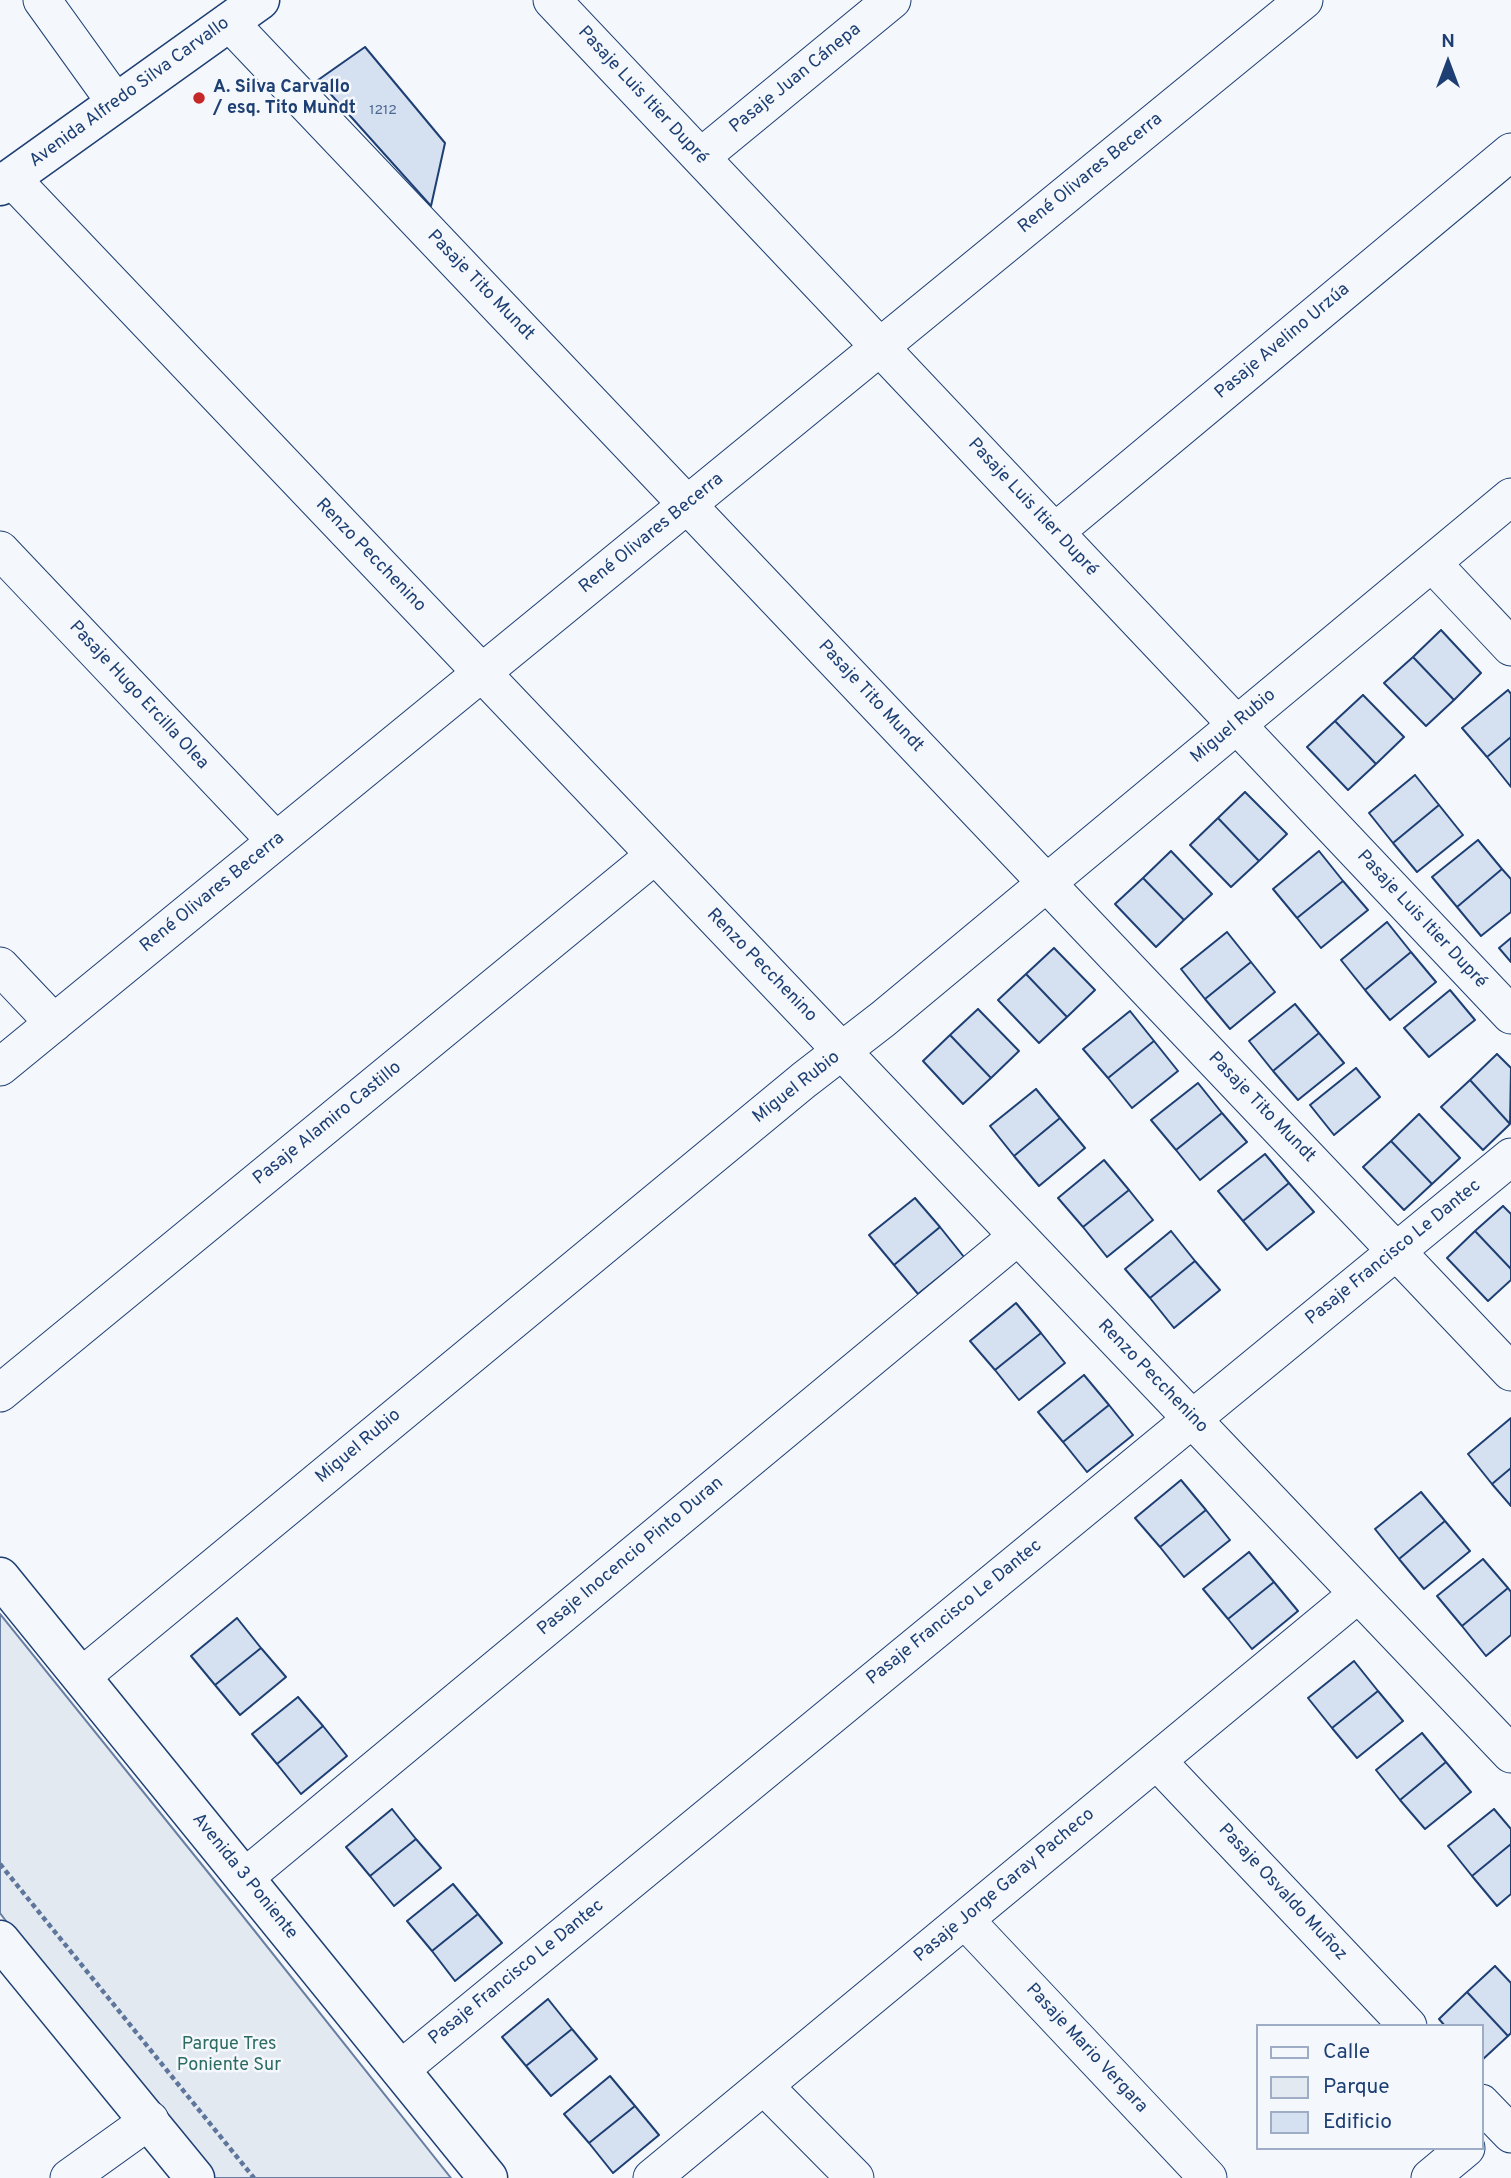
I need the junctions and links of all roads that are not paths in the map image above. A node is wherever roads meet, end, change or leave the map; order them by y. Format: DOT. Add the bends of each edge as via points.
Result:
graph roads {
  1 [pos="42,0"];
  2 [pos="260,0"];
  3 [pos="552,0"];
  4 [pos="892,0"];
  5 [pos="1304,0"];
  6 [pos="229,22"];
  7 [pos="116,103"];
  8 [pos="1511,152"];
  9 [pos="701,158"];
  10 [pos="6,183"];
  11 [pos="880,347"];
  12 [pos="1511,497"];
  13 [pos="688,504"];
  14 [pos="1055,532"];
  15 [pos="0,550"];
  16 [pos="1432,563"];
  17 [pos="1511,647"];
  18 [pos="482,673"];
  19 [pos="1236,725"];
  20 [pos="276,841"];
  21 [pos="655,855"];
  22 [pos="1046,883"];
  23 [pos="0,966"];
  24 [pos="1511,1015"];
  25 [pos="54,1023"];
  26 [pos="842,1052"];
  27 [pos="0,1068"];
  28 [pos="1511,1157"];
  29 [pos="1018,1236"];
  30 [pos="1396,1251"];
  31 [pos="1511,1372"];
  32 [pos="0,1393"];
  33 [pos="1192,1419"];
  34 [pos="0,1577"];
  35 [pos="1358,1594"];
  36 [pos="81,1677"];
  37 [pos="1511,1754"];
  38 [pos="1157,1761"];
  39 [pos="244,1878"];
  40 [pos="965,1920"];
  41 [pos="0,1940"];
  42 [pos="1406,2024"];
  43 [pos="400,2070"];
  44 [pos="764,2086"];
  45 [pos="150,2120"];
  46 [pos="1464,2150"];
  47 [pos="69,2178"];
  48 [pos="195,2178"];
  49 [pos="488,2178"];
  50 [pos="653,2178"];
  51 [pos="855,2178"];
  52 [pos="1208,2178"];
  53 [pos="1430,2178"];
  1 -- 7 [label="street"];
  2 -- 6 [label="main road, Avenida Alfredo Silva Carvallo"];
  3 -- 9 [label="street, Pasaje Luis Itier Dupré"];
  4 -- 9 [label="street, Pasaje Juan Cánepa"];
  5 -- 11 [label="street, René Olivares Becerra"];
  6 -- 7 [label="main road, Avenida Alfredo Silva Carvallo"];
  6 -- 13 [label="street, Pasaje Tito Mundt"];
  7 -- 10 [label="main road, Avenida Alfredo Silva Carvallo"];
  8 -- 14 [label="street, Pasaje Avelino Urzúa"];
  9 -- 11 [label="street, Pasaje Luis Itier Dupré"];
  10 -- 18 [label="street, Renzo Pecchenino"];
  11 -- 13 [label="street, René Olivares Becerra"];
  11 -- 14 [label="street, Pasaje Luis Itier Dupré"];
  12 -- 16 [label="street, Miguel Rubio"];
  13 -- 18 [label="street, René Olivares Becerra"];
  13 -- 22 [label="street, Pasaje Tito Mundt"];
  14 -- 19 [label="street, Pasaje Luis Itier Dupré"];
  15 -- 20 [label="street, Pasaje Hugo Ercilla Olea"];
  16 -- 17 [label="street"];
  16 -- 19 [label="street, Miguel Rubio"];
  18 -- 20 [label="street, René Olivares Becerra"];
  18 -- 21 [label="street, Renzo Pecchenino"];
  19 -- 22 [label="street, Miguel Rubio"];
  19 -- 24 [label="street, Pasaje Luis Itier Dupré"];
  20 -- 25 [label="street, René Olivares Becerra"];
  21 -- 26 [label="street, Renzo Pecchenino"];
  21 -- 32 [label="street, Pasaje Alamiro Castillo"];
  22 -- 26 [label="street, Miguel Rubio"];
  22 -- 30 [label="street, Pasaje Tito Mundt"];
  23 -- 25 [label="street"];
  25 -- 27 [label="street, René Olivares Becerra"];
  26 -- 29 [label="street, Renzo Pecchenino"];
  26 -- 36 [label="street, Miguel Rubio"];
  28 -- 30 [label="street, Pasaje Francisco Le Dantec"];
  29 -- 33 [label="street, Renzo Pecchenino"];
  29 -- 39 [label="street, Pasaje Inocencio Pinto Duran"];
  30 -- 31 [label="street, Pasaje Tito Mundt"];
  30 -- 33 [label="street, Pasaje Francisco Le Dantec"];
  33 -- 35 [label="street, Renzo Pecchenino"];
  33 -- 43 [label="street, Pasaje Francisco Le Dantec"];
  34 -- 36 [label="main road, Avenida 3 Poniente"];
  35 -- 37 [label="street, Renzo Pecchenino"];
  35 -- 38 [label="street, Pasaje Jorge Garay Pacheco"];
  36 -- 39 [label="main road, Avenida 3 Poniente"];
  38 -- 40 [label="street, Pasaje Jorge Garay Pacheco"];
  38 -- 42 [label="street, Pasaje Osvaldo Muñoz"];
  39 -- 43 [label="main road, Avenida 3 Poniente"];
  40 -- 44 [label="street, Pasaje Jorge Garay Pacheco"];
  40 -- 52 [label="street, Pasaje Mario Vergara"];
  41 -- 45 [label="main road"];
  43 -- 49 [label="main road, Avenida 3 Poniente"];
  44 -- 50 [label="street, Pasaje Jorge Garay Pacheco"];
  44 -- 51 [label="street"];
  45 -- 47 [label="street"];
  45 -- 48 [label="main road"];
  46 -- 53 [label="street"];
}
